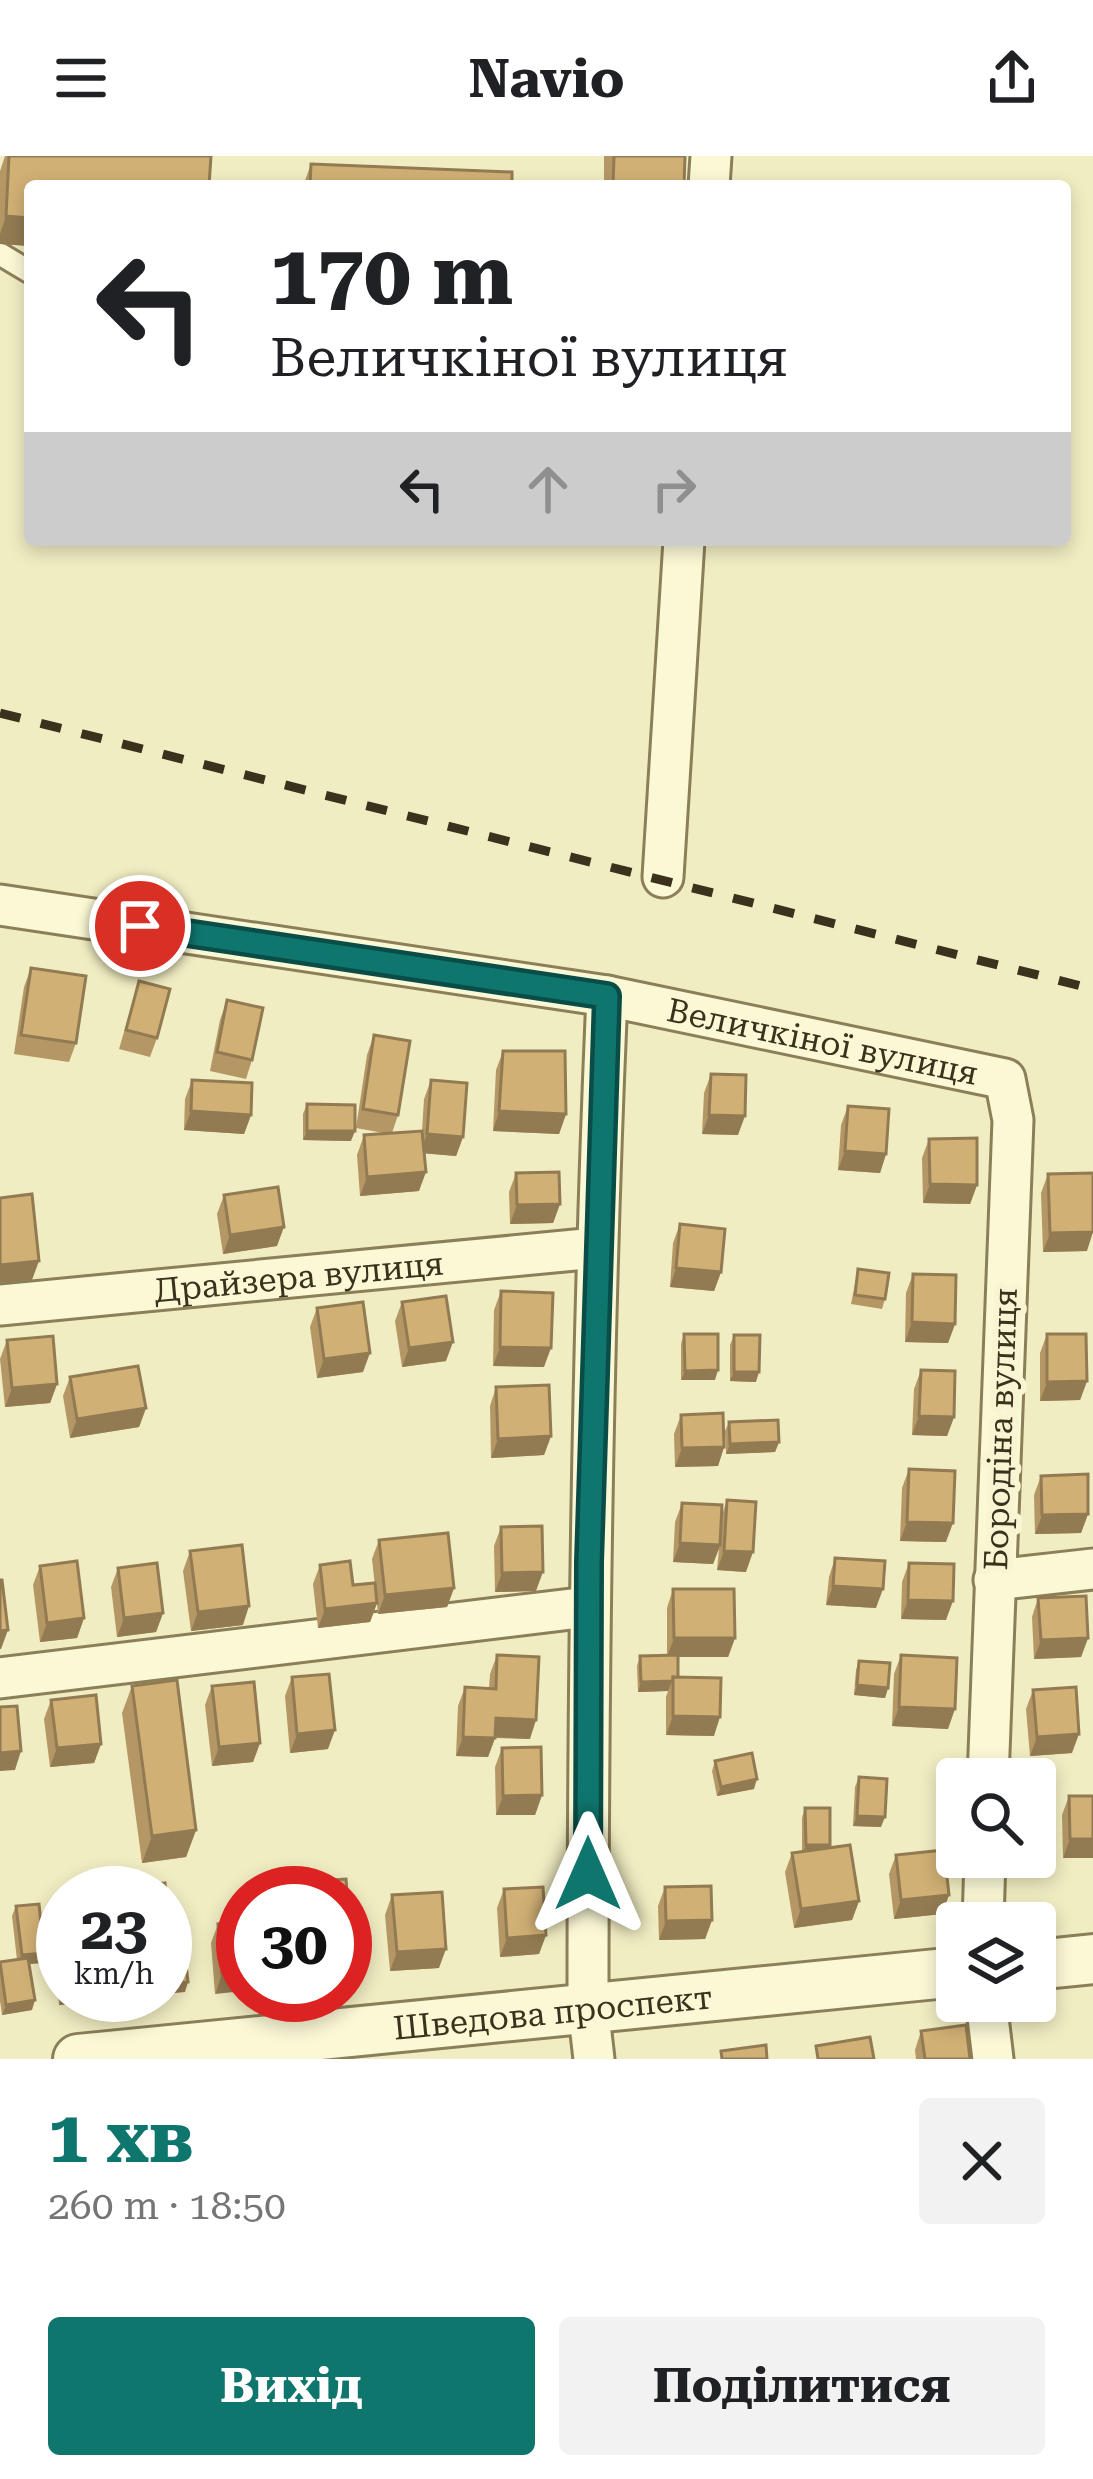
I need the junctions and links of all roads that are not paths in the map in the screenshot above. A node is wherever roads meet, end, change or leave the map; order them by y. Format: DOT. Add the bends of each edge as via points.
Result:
graph roads {
  1 [pos="684,546"];
  2 [pos="663,877"];
  3 [pos="0,905"];
  4 [pos="607,996"];
  5 [pos="1005,1079"];
  6 [pos="596,1248"];
  7 [pos="0,1305"];
  8 [pos="1093,1569"];
  9 [pos="994,1580"];
  10 [pos="588,1607"];
  11 [pos="0,1678"];
  12 [pos="989,1758"];
  13 [pos="1093,1959"];
  14 [pos="1056,1963"];
  15 [pos="936,1974"];
  16 [pos="588,2007"];
  17 [pos="989,2022"];
  18 [pos="79,2059"];
  19 [pos="594,2059"];
  20 [pos="993,2059"];
  1 -- 2 [label="street"];
  3 -- 4 [label="street, Величкіної вулиця"];
  4 -- 5 [label="street, Величкіної вулиця"];
  4 -- 6 [label="street"];
  5 -- 9 [label="street, Бородіна вулиця" via="1013,1120"];
  6 -- 7 [label="street, Драйзера вулиця"];
  6 -- 10 [label="street"];
  8 -- 9 [label="street"];
  9 -- 12 [label="street, Бородіна вулиця"];
  10 -- 11 [label="street"];
  10 -- 16 [label="street"];
  13 -- 14 [label="street"];
  15 -- 16 [label="street, Шведова проспект"];
  16 -- 18 [label="street, Шведова проспект"];
  16 -- 19 [label="street"];
  17 -- 20 [label="street"];
}
